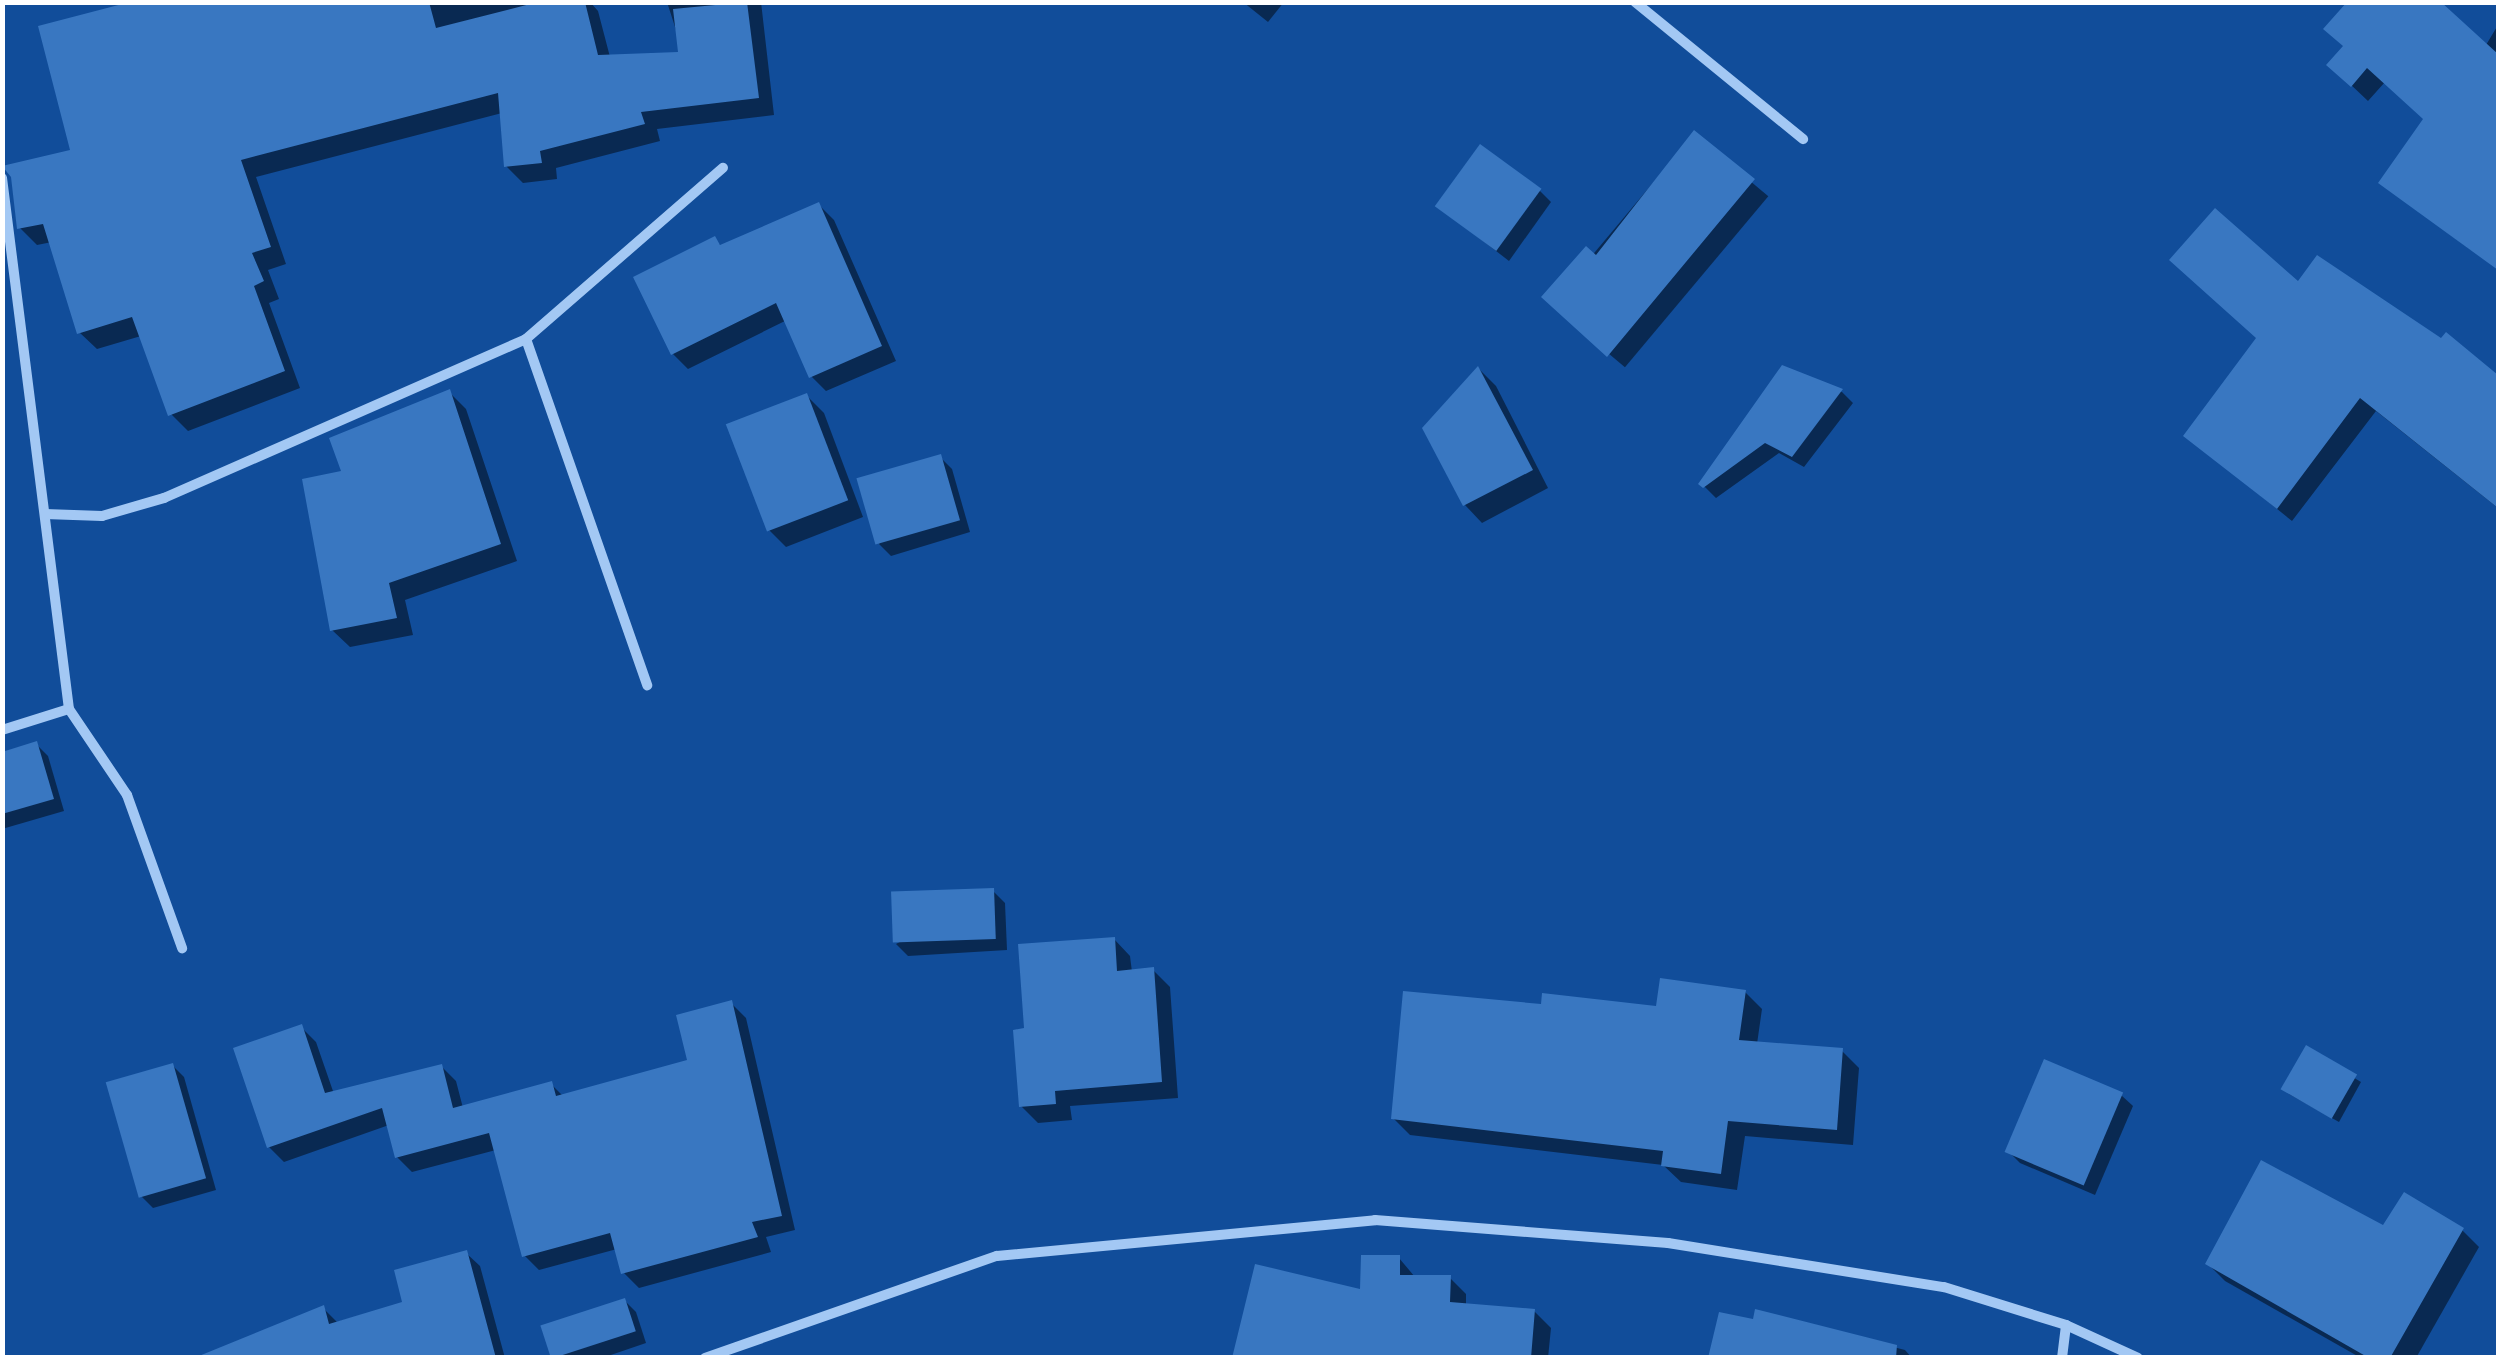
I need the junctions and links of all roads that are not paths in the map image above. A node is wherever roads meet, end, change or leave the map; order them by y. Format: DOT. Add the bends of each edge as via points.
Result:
graph roads {
  1 [pos="1635,2"];
  2 [pos="1804,139"];
  3 [pos="723,168"];
  4 [pos="2,178"];
  5 [pos="526,339"];
  6 [pos="45,514"];
  7 [pos="647,686"];
  8 [pos="69,709"];
  9 [pos="2,730"];
  10 [pos="182,948"];
  11 [pos="2066,1325"];
  12 [pos="732,1352"];
  13 [pos="705,1358"];
  14 [pos="2062,1358"];
  15 [pos="2138,1358"];
  1 -- 2 [label="street"];
  3 -- 5 [label="street"];
  4 -- 6 [label="street"];
  5 -- 6 [label="street" via="164,498 102,516"];
  5 -- 7 [label="street"];
  6 -- 8 [label="street"];
  8 -- 9 [label="street"];
  8 -- 10 [label="street" via="127,795"];
  11 -- 12 [label="street" via="1944,1287 1668,1243 1375,1220 997,1256"];
  11 -- 14 [label="street"];
  11 -- 15 [label="street"];
  12 -- 13 [label="street"];
}
